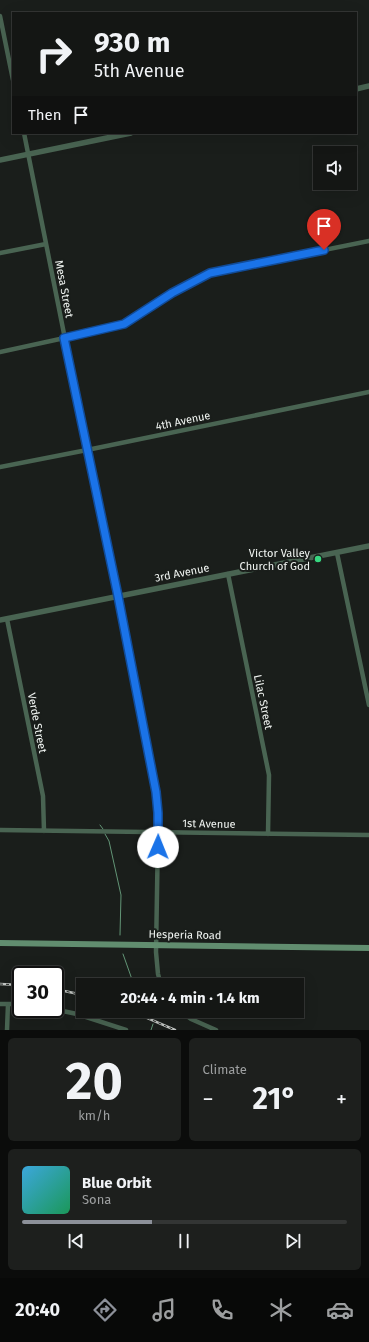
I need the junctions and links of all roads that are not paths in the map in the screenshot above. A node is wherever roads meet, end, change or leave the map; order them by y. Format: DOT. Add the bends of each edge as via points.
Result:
graph roads {
  1 [pos="0,16"];
  2 [pos="6,44"];
  3 [pos="0,45"];
  4 [pos="12,75"];
  5 [pos="369,86"];
  6 [pos="357,89"];
  7 [pos="24,134"];
  8 [pos="126,134"];
  9 [pos="28,154"];
  10 [pos="0,160"];
  11 [pos="369,241"];
  12 [pos="46,244"];
  13 [pos="0,254"];
  14 [pos="64,338"];
  15 [pos="0,352"];
  16 [pos="369,392"];
  17 [pos="87,450"];
  18 [pos="0,467"];
  19 [pos="369,546"];
  20 [pos="337,553"];
  21 [pos="228,574"];
  22 [pos="118,596"];
  23 [pos="7,619"];
  24 [pos="0,620"];
  25 [pos="369,705"];
  26 [pos="0,830"];
  27 [pos="44,831"];
  28 [pos="158,832"];
  29 [pos="268,834"];
  30 [pos="369,835"];
  31 [pos="0,942"];
  32 [pos="156,944"];
  33 [pos="369,948"];
  34 [pos="159,978"];
  35 [pos="0,1004"];
  36 [pos="8,1004"];
  37 [pos="12,1004"];
  38 [pos="64,1011"];
  39 [pos="190,1018"];
  40 [pos="6,1030"];
  41 [pos="126,1030"];
  42 [pos="216,1030"];
  1 -- 2 [label="street"];
  2 -- 3 [label="street"];
  2 -- 4 [label="street"];
  5 -- 6 [label="street"];
  7 -- 9 [label="street, Mesa Street"];
  8 -- 9 [label="street"];
  9 -- 10 [label="street"];
  9 -- 12 [label="street, Mesa Street"];
  11 -- 14 [label="street" via="210,273 172,293 124,324"];
  12 -- 13 [label="street"];
  12 -- 14 [label="street, Mesa Street"];
  14 -- 15 [label="street"];
  14 -- 17 [label="street, Mesa Street"];
  16 -- 17 [label="street, 4th Avenue"];
  17 -- 18 [label="street, 4th Avenue"];
  17 -- 22 [label="street, Mesa Street"];
  19 -- 20 [label="street, 3rd Avenue"];
  20 -- 21 [label="street, 3rd Avenue"];
  20 -- 25 [label="street"];
  21 -- 22 [label="street, 3rd Avenue"];
  21 -- 29 [label="street, Lilac Street" via="269,774"];
  22 -- 23 [label="street, 3rd Avenue"];
  22 -- 28 [label="street, Mesa Street" via="156,792"];
  23 -- 24 [label="street, 3rd Avenue"];
  23 -- 27 [label="street, Verde Street" via="43,796"];
  26 -- 27 [label="street, 1st Avenue"];
  27 -- 28 [label="street, 1st Avenue"];
  28 -- 29 [label="street, 1st Avenue"];
  28 -- 32 [label="street, Mesa Street"];
  29 -- 30 [label="street, 1st Avenue"];
  31 -- 32 [label="main road, Hesperia Road"];
  32 -- 33 [label="main road, Hesperia Road"];
  32 -- 34 [label="street, Mesa Street"];
  35 -- 36 [label="street"];
  36 -- 37 [label="street"];
  36 -- 40 [label="street"];
  38 -- 41 [label="street"];
  39 -- 42 [label="street"];
}
